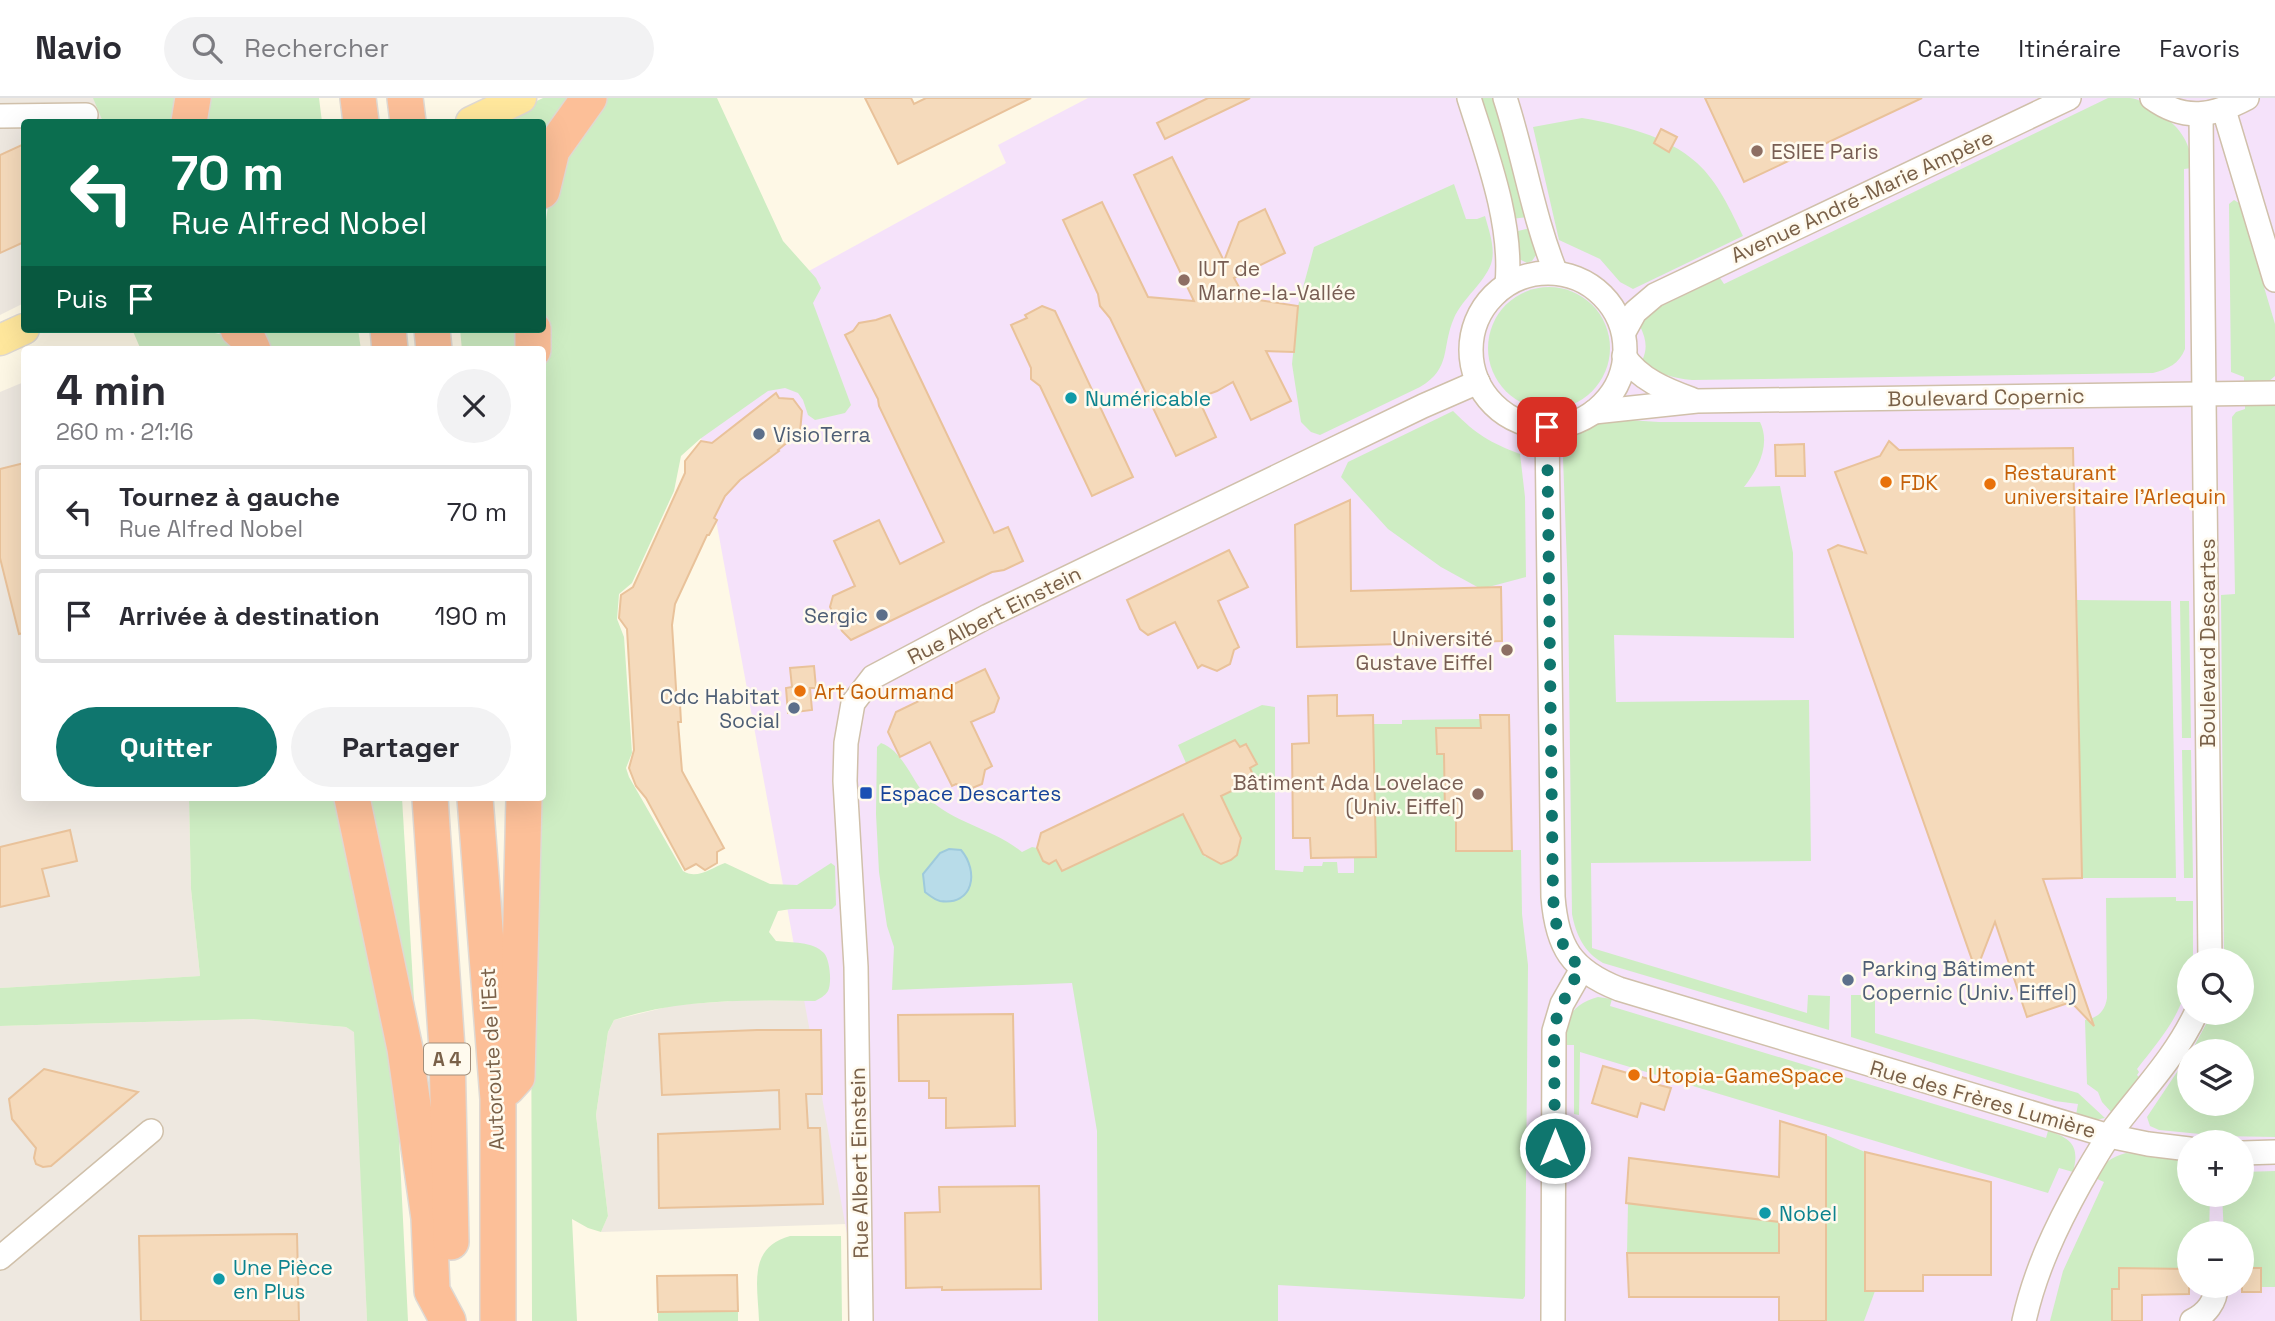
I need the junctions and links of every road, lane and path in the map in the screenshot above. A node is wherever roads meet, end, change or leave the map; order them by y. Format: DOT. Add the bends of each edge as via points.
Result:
graph roads {
  1 [pos="193,98"];
  2 [pos="358,98"];
  3 [pos="405,98"];
  4 [pos="499,98"];
  5 [pos="521,98"];
  6 [pos="589,98"];
  7 [pos="1469,98"];
  8 [pos="1505,98"];
  9 [pos="2069,98"];
  10 [pos="2152,98"];
  11 [pos="2247,98"];
  12 [pos="2224,110"];
  13 [pos="86,115"];
  14 [pos="2201,115"];
  15 [pos="0,116"];
  16 [pos="190,119"];
  17 [pos="361,119"];
  18 [pos="408,119"];
  19 [pos="460,119"];
  20 [pos="477,119"];
  21 [pos="546,175"];
  22 [pos="1556,273"];
  23 [pos="2275,280"];
  24 [pos="1507,284"];
  25 [pos="1655,295"];
  26 [pos="1606,299"];
  27 [pos="21,330"];
  28 [pos="1624,332"];
  29 [pos="0,340"];
  30 [pos="1624,356"];
  31 [pos="1478,382"];
  32 [pos="2275,393"];
  33 [pos="2203,394"];
  34 [pos="1697,401"];
  35 [pos="1594,412"];
  36 [pos="1547,427"];
  37 [pos="353,801"];
  38 [pos="430,801"];
  39 [pos="475,801"];
  40 [pos="524,801"];
  41 [pos="2210,948"];
  42 [pos="1581,969"];
  43 [pos="2190,1025"];
  44 [pos="498,1099"];
  45 [pos="151,1131"];
  46 [pos="2109,1136"];
  47 [pos="2177,1148"];
  48 [pos="2275,1152"];
  49 [pos="2254,1153"];
  50 [pos="0,1258"];
  51 [pos="2214,1298"];
  52 [pos="2218,1298"];
  53 [pos="448,1321"];
  54 [pos="453,1321"];
  55 [pos="498,1321"];
  56 [pos="861,1321"];
  57 [pos="1553,1321"];
  58 [pos="2024,1321"];
  59 [pos="2192,1321"];
  60 [pos="2219,1321"];
  1 -- 16 [label="highway"];
  2 -- 17 [label="highway"];
  3 -- 18 [label="highway"];
  4 -- 19 [label="main road"];
  5 -- 20 [label="main road"];
  6 -- 21 [label="highway" via="552,150"];
  7 -- 24 [label="street" via="1505,232"];
  8 -- 22 [label="street" via="1538,224"];
  9 -- 25 [label="street, Avenue André-Marie Ampère"];
  10 -- 14 [label="street" via="2181,113"];
  11 -- 12 [label="street"];
  12 -- 14 [label="street"];
  12 -- 23 [label="street"];
  13 -- 15 [label="street"];
  14 -- 33 [label="street, Boulevard Descartes"];
  22 -- 24 [label="street" via="1531,274"];
  22 -- 26 [label="street" via="1584,282"];
  24 -- 31 [label="street" via="1487,303 1474,327 1471,355"];
  25 -- 26 [label="street, Avenue André-Marie Ampère"];
  25 -- 28 [label="street, Avenue André-Marie Ampère" via="1635,312"];
  26 -- 28 [label="street"];
  27 -- 29 [label="main road"];
  28 -- 30 [label="street"];
  30 -- 34 [label="street, Boulevard Copernic" via="1661,388"];
  30 -- 35 [label="street" via="1620,377"];
  31 -- 36 [label="street" via="1506,415"];
  31 -- 56 [label="street, Rue Albert Einstein" via="988,616 873,677 853,703 845,781 856,967"];
  32 -- 33 [label="street, Boulevard Copernic"];
  33 -- 34 [label="street, Boulevard Copernic"];
  33 -- 41 [label="street, Boulevard Descartes"];
  34 -- 35 [label="street, Boulevard Copernic"];
  35 -- 36 [label="street" via="1572,423"];
  36 -- 42 [label="street" via="1553,897 1558,935"];
  37 -- 53 [label="highway" via="405,1049 429,1218 432,1291"];
  38 -- 54 [label="highway, A 4" via="447,1049"];
  39 -- 44 [label="highway, Autoroute de l’Est / A 4"];
  40 -- 44 [label="highway" via="517,1077"];
  42 -- 46 [label="street, Rue des Frères Lumière" via="1619,989"];
  42 -- 57 [label="street" via="1562,1004 1555,1031"];
  43 -- 46 [label="street"];
  44 -- 55 [label="highway, Autoroute de l’Est / A 4"];
  45 -- 50 [label="street"];
  46 -- 47 [label="street, Rue des Frères Lumière"];
  46 -- 58 [label="street" via="2047,1247"];
  48 -- 49 [label="street"];
  51 -- 59 [label="street" via="2206,1312"];
  52 -- 60 [label="street"];
}
